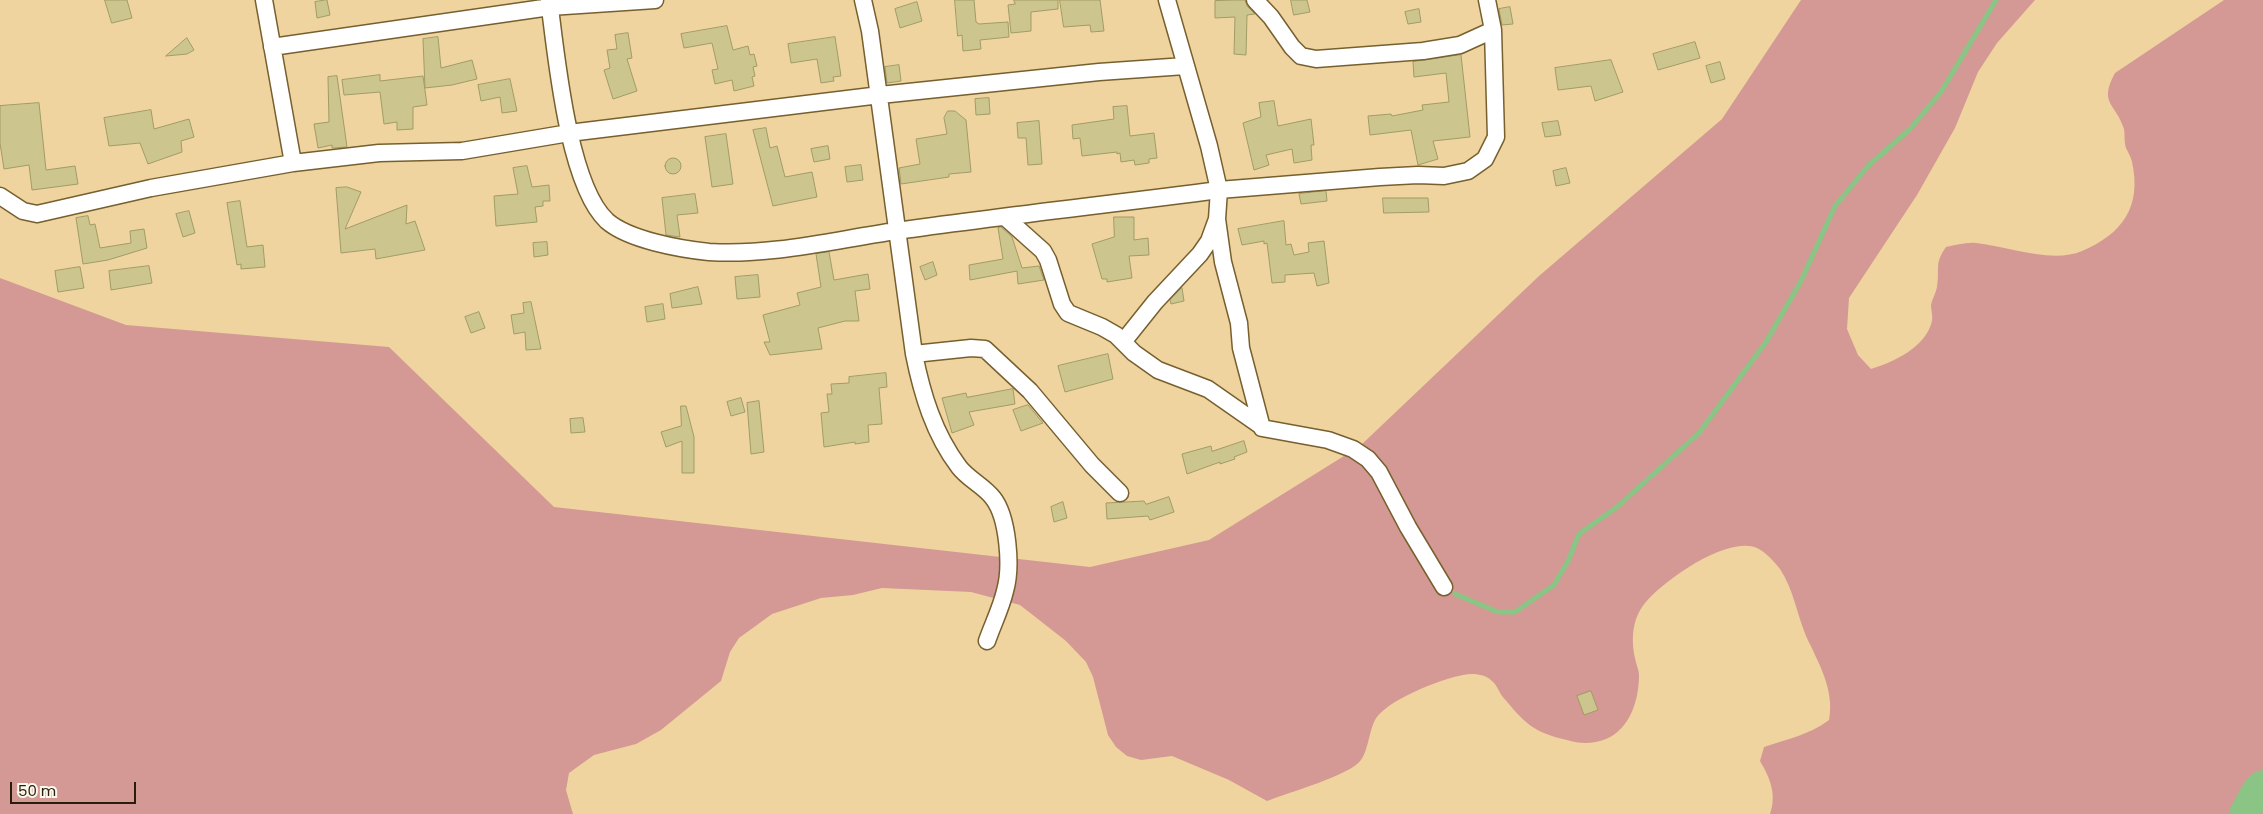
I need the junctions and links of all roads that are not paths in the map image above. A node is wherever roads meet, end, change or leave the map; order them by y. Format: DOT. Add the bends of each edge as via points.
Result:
graph roads {
  1 [pos="264,0"];
  2 [pos="655,0"];
  3 [pos="863,0"];
  4 [pos="1168,0"];
  5 [pos="1255,0"];
  6 [pos="1487,0"];
  7 [pos="550,3"];
  8 [pos="1493,30"];
  9 [pos="272,48"];
  10 [pos="1185,66"];
  11 [pos="880,95"];
  12 [pos="569,133"];
  13 [pos="293,163"];
  14 [pos="1219,190"];
  15 [pos="0,196"];
  16 [pos="1006,218"];
  17 [pos="1217,219"];
  18 [pos="897,231"];
  19 [pos="1123,342"];
  20 [pos="914,354"];
  21 [pos="1261,426"];
  22 [pos="1120,493"];
  23 [pos="1444,587"];
  24 [pos="987,641"];
  1 -- 9 [label="street"];
  2 -- 7 [label="street"];
  3 -- 11 [label="street"];
  4 -- 10 [label="street"];
  5 -- 8 [label="street" via="1301,56 1316,59 1423,51 1460,44"];
  6 -- 8 [label="street"];
  7 -- 9 [label="street"];
  7 -- 12 [label="street"];
  8 -- 14 [label="street" via="1496,136 1485,159 1468,171 1444,176 1380,177"];
  9 -- 13 [label="street"];
  10 -- 11 [label="street"];
  10 -- 14 [label="street"];
  11 -- 12 [label="street"];
  11 -- 18 [label="street"];
  12 -- 13 [label="street" via="462,150 380,153"];
  12 -- 18 [label="street" via="592,202 608,222 637,237 666,246 710,252 768,251"];
  13 -- 15 [label="street" via="151,188 37,214 23,211"];
  14 -- 16 [label="street"];
  14 -- 17 [label="street"];
  16 -- 18 [label="street"];
  16 -- 19 [label="street" via="1043,251 1064,310 1102,326"];
  17 -- 19 [label="street" via="1200,254 1154,302"];
  17 -- 21 [label="street" via="1223,262 1239,323 1241,348"];
  18 -- 20 [label="street"];
  19 -- 21 [label="street" via="1158,370 1208,389"];
  20 -- 22 [label="street" via="985,349 1030,391"];
  20 -- 24 [label="street" via="922,391 938,432 960,468 993,498 1001,512 1006,536 1006,589"];
  21 -- 23 [label="street" via="1328,440 1368,458"];
}
